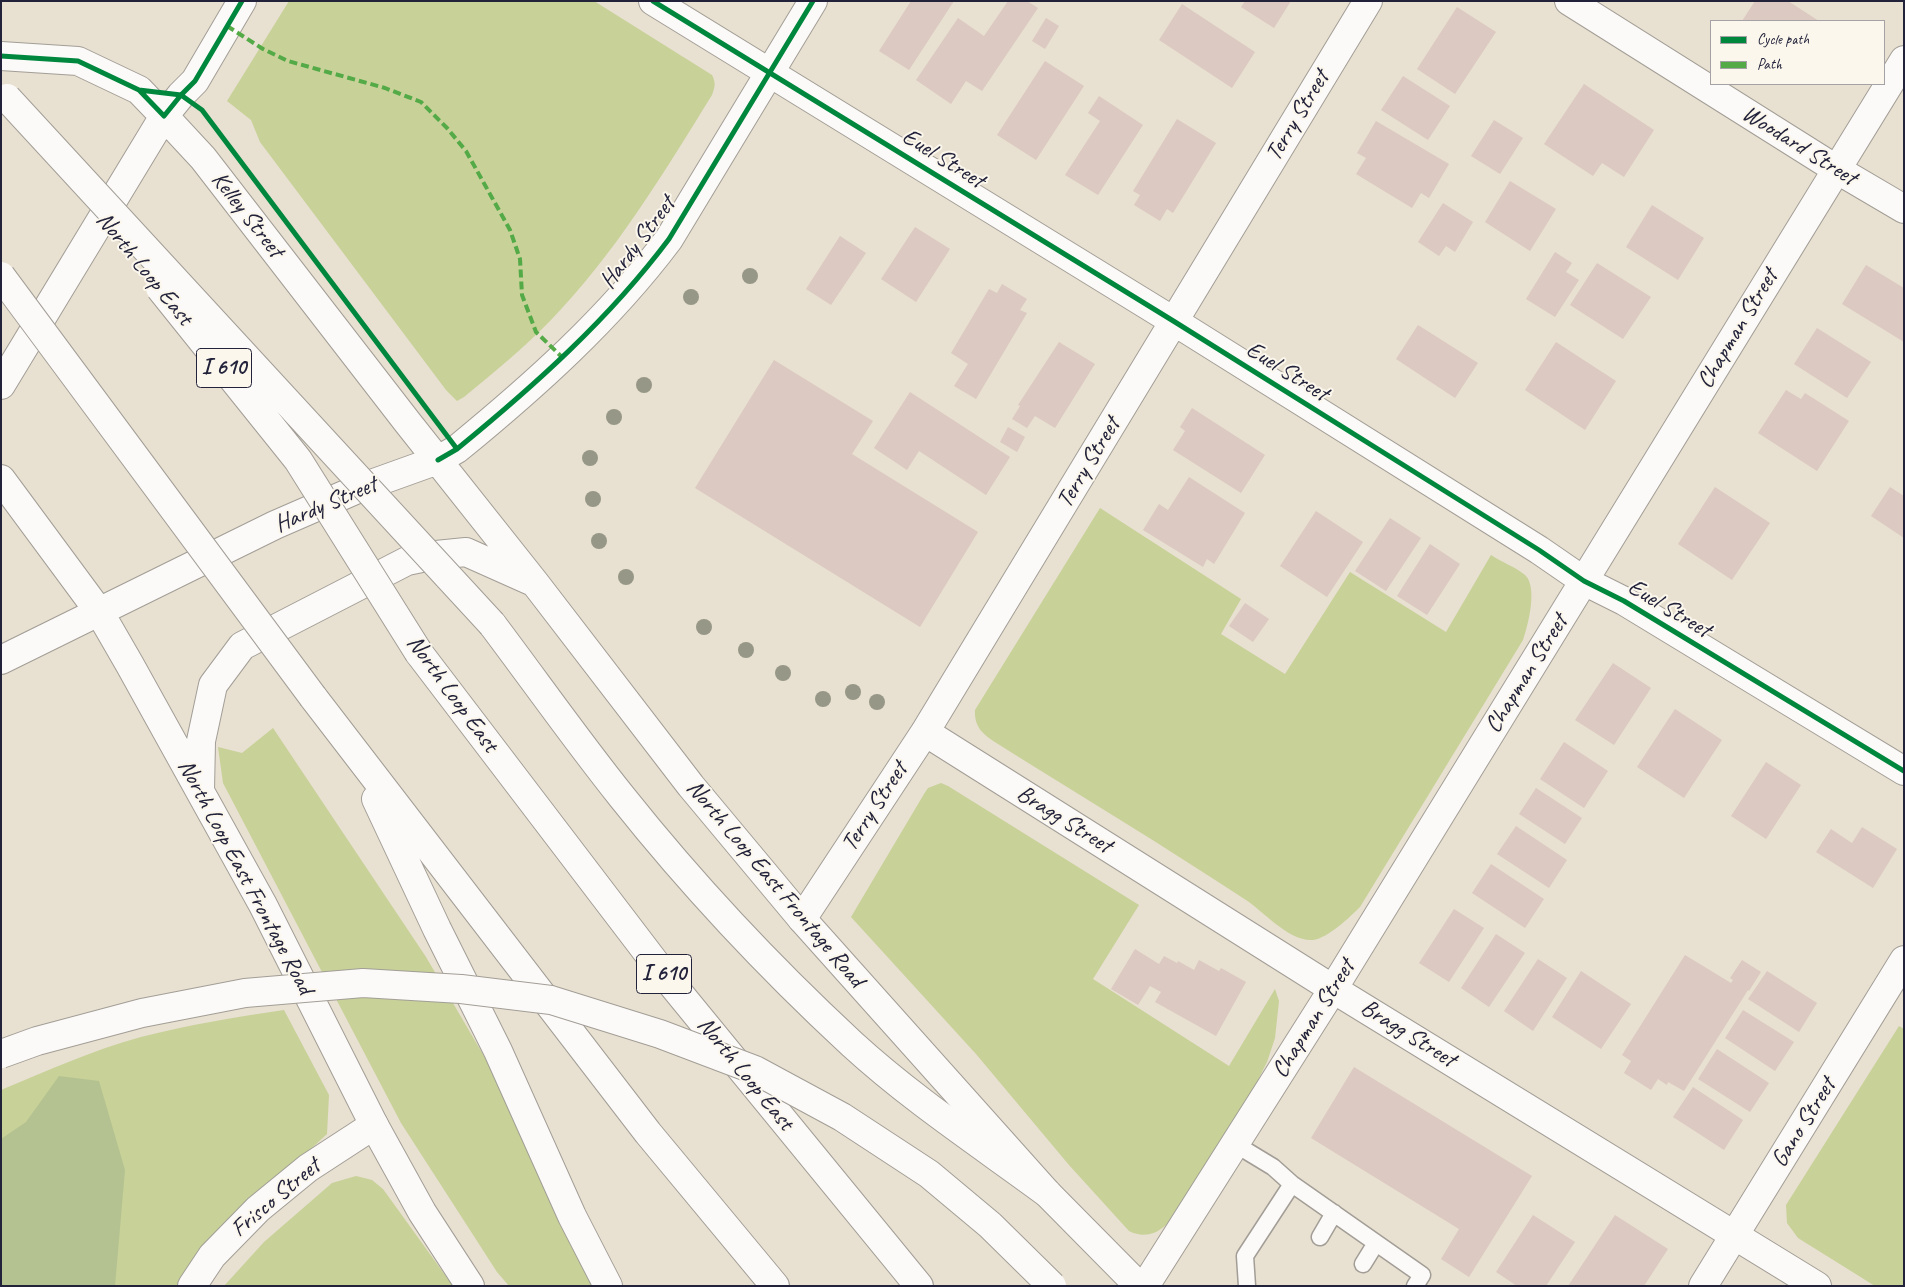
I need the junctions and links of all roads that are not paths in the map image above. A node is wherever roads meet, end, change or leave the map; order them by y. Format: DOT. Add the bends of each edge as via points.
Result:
graph roads {
  1 [pos="242,1"];
  2 [pos="653,1"];
  3 [pos="813,1"];
  4 [pos="1368,1"];
  5 [pos="1569,1"];
  6 [pos="1,56"];
  7 [pos="1904,60"];
  8 [pos="770,73"];
  9 [pos="4,94"];
  10 [pos="164,116"];
  11 [pos="1836,169"];
  12 [pos="1904,209"];
  13 [pos="1,276"];
  14 [pos="1175,322"];
  15 [pos="1,385"];
  16 [pos="438,460"];
  17 [pos="1,479"];
  18 [pos="1584,581"];
  19 [pos="535,583"];
  20 [pos="100,613"];
  21 [pos="1,660"];
  22 [pos="925,732"];
  23 [pos="355,753"];
  24 [pos="1904,771"];
  25 [pos="200,791"];
  26 [pos="802,920"];
  27 [pos="1904,960"];
  28 [pos="1334,989"];
  29 [pos="1,1054"];
  30 [pos="374,1125"];
  31 [pos="1235,1144"];
  32 [pos="1292,1184"];
  33 [pos="1047,1193"];
  34 [pos="1334,1213"];
  35 [pos="1735,1235"];
  36 [pos="1320,1237"];
  37 [pos="1376,1243"];
  38 [pos="1363,1264"];
  39 [pos="192,1286"];
  40 [pos="470,1286"];
  41 [pos="608,1286"];
  42 [pos="775,1286"];
  43 [pos="919,1286"];
  44 [pos="1052,1286"];
  45 [pos="1139,1286"];
  46 [pos="1145,1286"];
  47 [pos="1247,1286"];
  48 [pos="1415,1286"];
  49 [pos="1703,1286"];
  50 [pos="1817,1286"];
  1 -- 10 [label="main road" via="195,81"];
  2 -- 8 [label="main road, Euel Street"];
  3 -- 8 [label="main road, Hardy Street"];
  4 -- 14 [label="main road, Terry Street"];
  5 -- 11 [label="main road, Woodard Street"];
  6 -- 10 [label="main road, Kelley Street" via="78,62 139,90"];
  7 -- 11 [label="main road, Chapman Street"];
  8 -- 14 [label="main road, Euel Street"];
  8 -- 16 [label="main road, Hardy Street" via="669,239 644,272 563,358 463,444"];
  9 -- 33 [label="main road, bridge" via="492,624 622,797 745,939 853,1045 906,1089"];
  9 -- 43 [label="main road, North Loop East / I 610, bridge" via="298,460 420,653 666,977"];
  10 -- 15 [label="main road"];
  10 -- 16 [label="main road, Kelley Street" via="203,158"];
  11 -- 12 [label="main road, Woodard Street"];
  11 -- 18 [label="main road, Chapman Street"];
  13 -- 23 [label="main road, bridge"];
  14 -- 18 [label="main road, Euel Street"];
  14 -- 22 [label="main road, Terry Street"];
  16 -- 19 [label="main road, North Loop East Frontage Road"];
  16 -- 20 [label="main road, Hardy Street" via="360,488 275,526"];
  17 -- 20 [label="main road, North Loop East Frontage Road"];
  18 -- 24 [label="main road, Euel Street" via="1624,601"];
  18 -- 28 [label="main road, Chapman Street"];
  19 -- 25 [label="main road" via="466,552 407,561 242,646 213,685 201,741"];
  19 -- 26 [label="main road, North Loop East Frontage Road" via="691,786"];
  20 -- 21 [label="main road, Hardy Street"];
  20 -- 25 [label="main road, North Loop East Frontage Road"];
  22 -- 26 [label="main road, Terry Street"];
  22 -- 28 [label="main road, Bragg Street"];
  23 -- 41 [label="main road" via="498,1051 572,1216"];
  23 -- 42 [label="main road" via="648,1133"];
  25 -- 30 [label="main road, North Loop East Frontage Road" via="264,904"];
  26 -- 33 [label="main road, North Loop East Frontage Road"];
  27 -- 35 [label="main road, Gano Street"];
  28 -- 31 [label="main road, Chapman Street"];
  28 -- 35 [label="main road, Bragg Street"];
  29 -- 44 [label="main road, bridge" via="142,1013 245,993 363,983 461,988 551,1000 660,1034 755,1070 842,1117 929,1174 990,1225"];
  30 -- 39 [label="main road, Frisco Street" via="308,1168 258,1208 212,1256"];
  30 -- 40 [label="main road, North Loop East Frontage Road" via="422,1212"];
  31 -- 32 [label="lane" via="1273,1167"];
  31 -- 46 [label="main road, Chapman Street"];
  32 -- 34 [label="lane"];
  32 -- 47 [label="lane" via="1245,1256"];
  33 -- 45 [label="main road, North Loop East Frontage Road"];
  34 -- 36 [label="lane"];
  34 -- 37 [label="lane"];
  35 -- 49 [label="main road, Gano Street"];
  35 -- 50 [label="main road, Bragg Street"];
  37 -- 38 [label="lane"];
  37 -- 48 [label="lane" via="1422,1275"];
}
